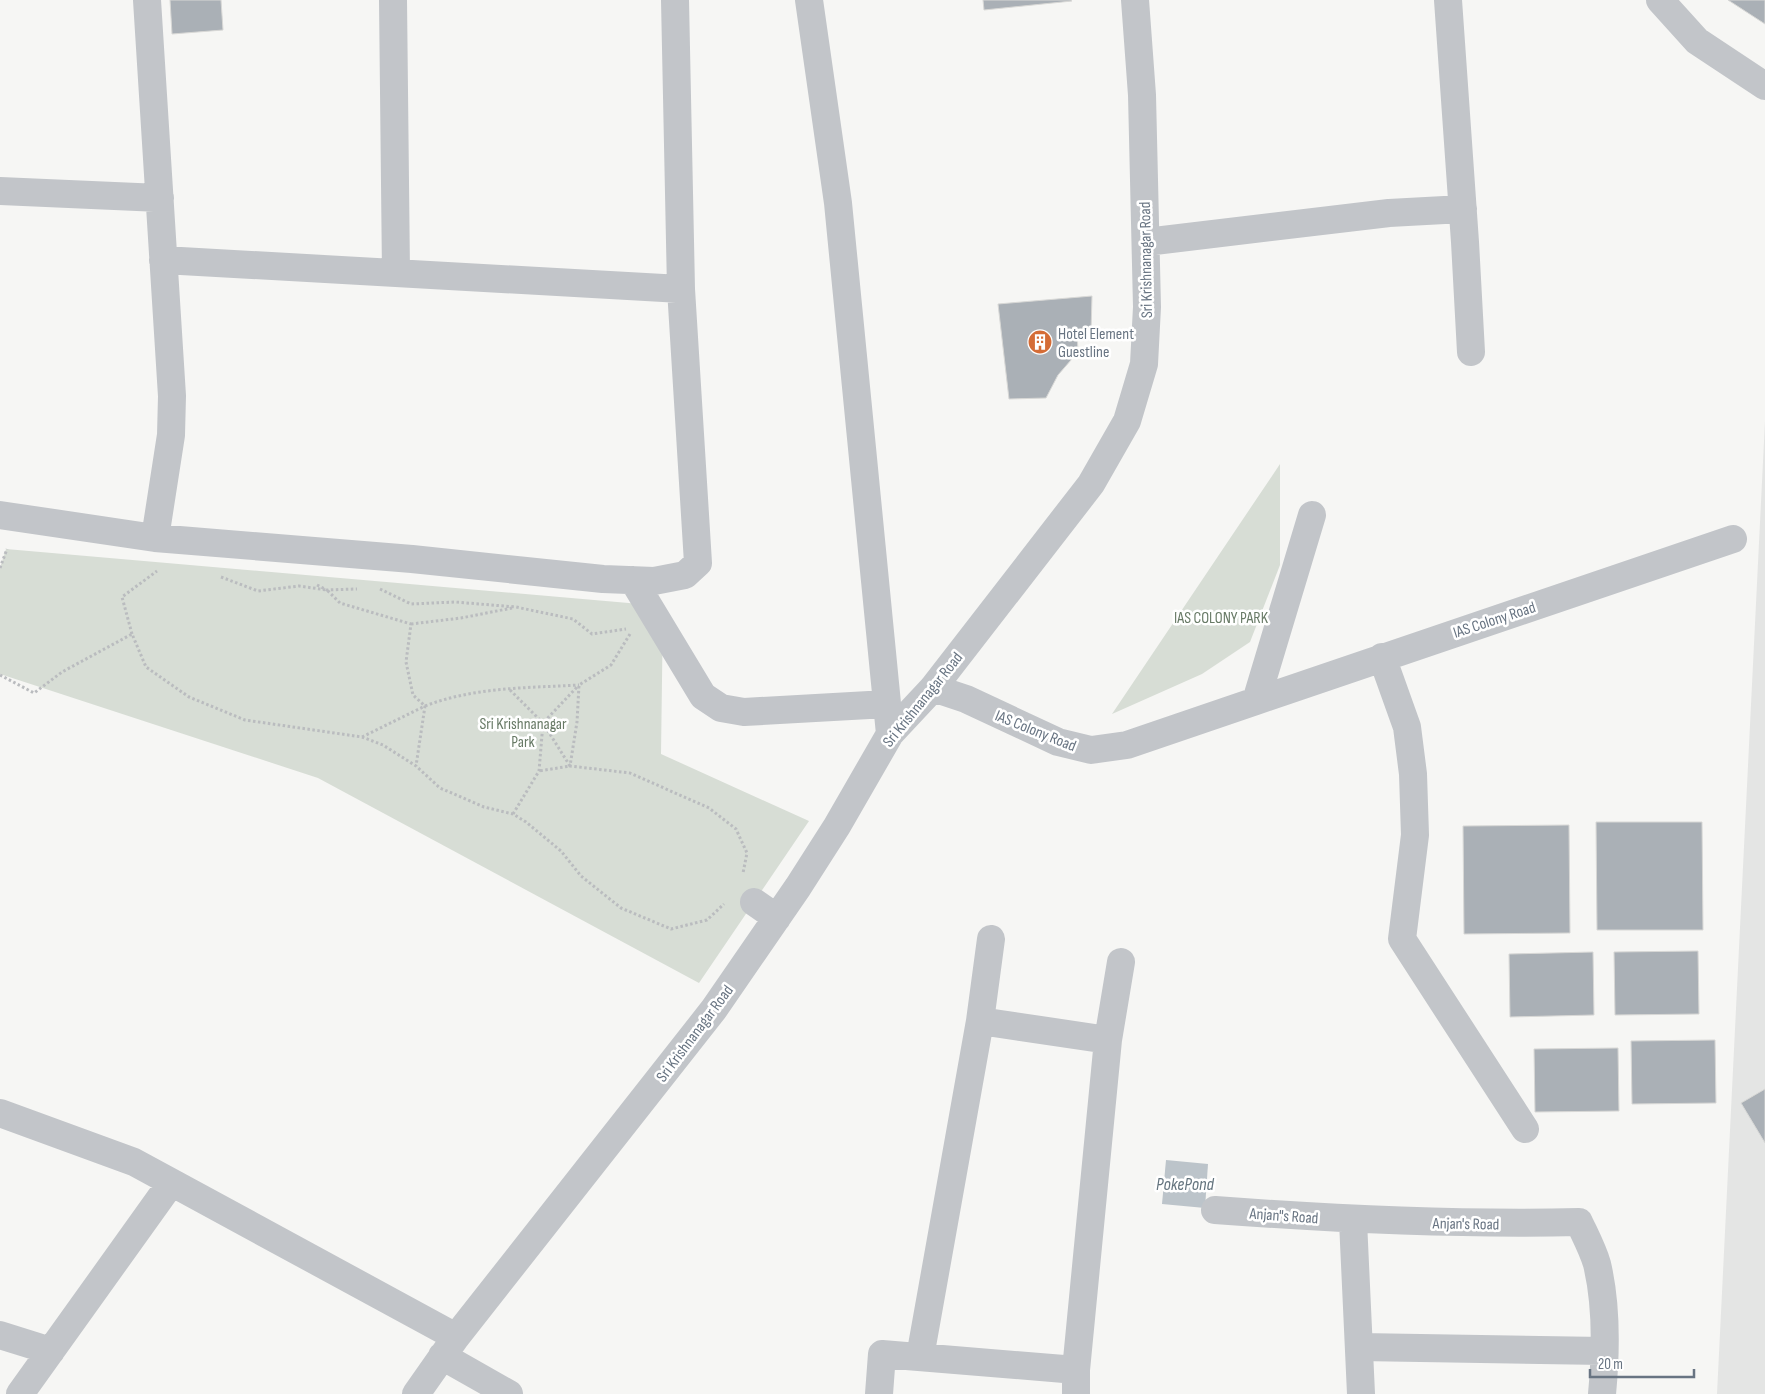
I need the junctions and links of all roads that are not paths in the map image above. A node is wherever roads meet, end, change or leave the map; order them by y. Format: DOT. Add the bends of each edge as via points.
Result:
graph roads {
  1 [pos="147,0"];
  2 [pos="393,0"];
  3 [pos="675,0"];
  4 [pos="809,0"];
  5 [pos="1136,0"];
  6 [pos="1448,0"];
  7 [pos="1660,0"];
  8 [pos="1765,86"];
  9 [pos="0,191"];
  10 [pos="160,198"];
  11 [pos="1463,209"];
  12 [pos="1146,242"];
  13 [pos="163,260"];
  14 [pos="396,273"];
  15 [pos="681,290"];
  16 [pos="1471,352"];
  17 [pos="0,515"];
  18 [pos="1312,515"];
  19 [pos="155,538"];
  20 [pos="1733,539"];
  21 [pos="633,580"];
  22 [pos="1382,657"];
  23 [pos="932,688"];
  24 [pos="1256,701"];
  25 [pos="887,704"];
  26 [pos="890,734"];
  27 [pos="747,892"];
  28 [pos="777,918"];
  29 [pos="991,939"];
  30 [pos="1121,962"];
  31 [pos="980,1021"];
  32 [pos="1108,1040"];
  33 [pos="0,1113"];
  34 [pos="1525,1129"];
  35 [pos="171,1182"];
  36 [pos="1215,1210"];
  37 [pos="1353,1221"];
  38 [pos="0,1335"];
  39 [pos="449,1346"];
  40 [pos="1360,1347"];
  41 [pos="51,1351"];
  42 [pos="1604,1351"];
  43 [pos="920,1357"];
  44 [pos="1076,1382"];
  45 [pos="20,1394"];
  46 [pos="416,1394"];
  47 [pos="509,1394"];
  48 [pos="879,1394"];
  49 [pos="1361,1394"];
  50 [pos="1602,1394"];
  1 -- 10 [label="street"];
  2 -- 14 [label="street"];
  3 -- 15 [label="street"];
  4 -- 25 [label="street" via="838,203"];
  5 -- 12 [label="street, Sri Krishnanagar Road"];
  6 -- 11 [label="street"];
  7 -- 8 [label="street" via="1697,41"];
  9 -- 10 [label="street"];
  10 -- 13 [label="street"];
  11 -- 12 [label="street" via="1389,213"];
  11 -- 16 [label="street"];
  12 -- 23 [label="street, Sri Krishnanagar Road" via="1144,364 1127,420 1092,484"];
  13 -- 14 [label="street"];
  13 -- 19 [label="street" via="172,396 171,435"];
  14 -- 15 [label="street"];
  15 -- 21 [label="street" via="698,563 685,575 654,581"];
  17 -- 19 [label="street"];
  18 -- 24 [label="street"];
  19 -- 21 [label="street"];
  20 -- 22 [label="street, IAS Colony Road"];
  21 -- 25 [label="street" via="703,696 721,708 744,712"];
  22 -- 24 [label="street, IAS Colony Road"];
  22 -- 34 [label="street" via="1407,728 1413,774 1415,835 1402,939"];
  23 -- 24 [label="street, IAS Colony Road" via="1058,742 1091,750 1127,746"];
  23 -- 26 [label="street, Sri Krishnanagar Road"];
  25 -- 26 [label="street"];
  26 -- 28 [label="street, Sri Krishnanagar Road" via="837,826"];
  27 -- 28 [label="street"];
  28 -- 39 [label="street, Sri Krishnanagar Road" via="714,1009"];
  29 -- 31 [label="street"];
  30 -- 32 [label="street"];
  31 -- 32 [label="street"];
  31 -- 43 [label="street"];
  32 -- 44 [label="street"];
  33 -- 35 [label="street" via="134,1162"];
  35 -- 39 [label="street"];
  35 -- 41 [label="street"];
  36 -- 37 [label="street, Anjan\"s Road"];
  37 -- 40 [label="street"];
  37 -- 42 [label="street, Anjan's Road" via="1579,1222 1597,1264 1605,1321"];
  38 -- 41 [label="street"];
  39 -- 46 [label="street, Sri Krishnanagar Road"];
  39 -- 47 [label="street"];
  40 -- 42 [label="street"];
  40 -- 49 [label="street"];
  41 -- 45 [label="street"];
  42 -- 50 [label="street"];
  43 -- 44 [label="street"];
  43 -- 48 [label="street" via="882,1354"];
}
